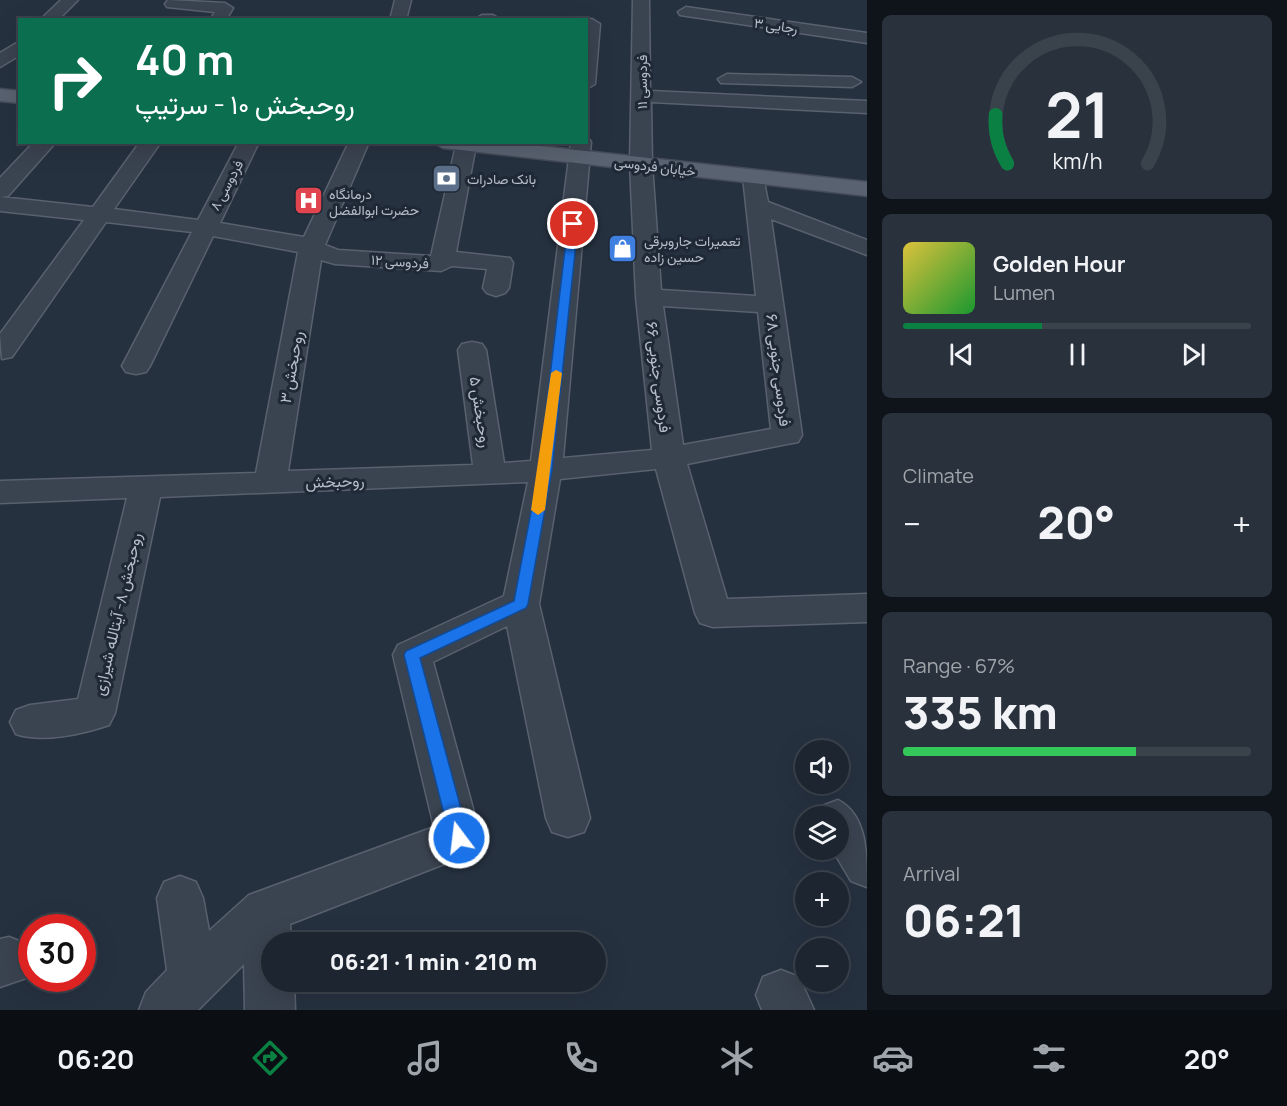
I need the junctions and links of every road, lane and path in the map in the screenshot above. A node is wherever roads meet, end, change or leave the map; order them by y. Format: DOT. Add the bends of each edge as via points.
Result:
graph roads {
  1 [pos="70,0"];
  2 [pos="176,0"];
  3 [pos="403,0"];
  4 [pos="641,0"];
  5 [pos="686,12"];
  6 [pos="50,18"];
  7 [pos="219,18"];
  8 [pos="398,18"];
  9 [pos="592,24"];
  10 [pos="828,32"];
  11 [pos="867,38"];
  12 [pos="18,48"];
  13 [pos="817,49"];
  14 [pos="0,62"];
  15 [pos="588,64"];
  16 [pos="704,78"];
  17 [pos="661,79"];
  18 [pos="852,81"];
  19 [pos="641,88"];
  20 [pos="0,95"];
  21 [pos="18,97"];
  22 [pos="867,107"];
  23 [pos="44,144"];
  24 [pos="150,144"];
  25 [pos="248,144"];
  26 [pos="358,144"];
  27 [pos="458,144"];
  28 [pos="466,145"];
  29 [pos="581,150"];
  30 [pos="641,164"];
  31 [pos="753,177"];
  32 [pos="867,189"];
  33 [pos="0,190"];
  34 [pos="0,204"];
  35 [pos="758,206"];
  36 [pos="101,216"];
  37 [pos="203,228"];
  38 [pos="867,248"];
  39 [pos="311,249"];
  40 [pos="443,258"];
  41 [pos="496,288"];
  42 [pos="649,297"];
  43 [pos="770,305"];
  44 [pos="472,350"];
  45 [pos="2,351"];
  46 [pos="136,366"];
  47 [pos="787,435"];
  48 [pos="669,458"];
  49 [pos="546,470"];
  50 [pos="490,475"];
  51 [pos="270,484"];
  52 [pos="146,486"];
  53 [pos="0,492"];
  54 [pos="521,604"];
  55 [pos="867,608"];
  56 [pos="30,722"];
  57 [pos="568,819"];
  58 [pos="849,837"];
  59 [pos="867,866"];
  60 [pos="180,898"];
  61 [pos="266,911"];
  62 [pos="179,994"];
  63 [pos="270,1010"];
  1 -- 6 [label="street"];
  2 -- 7 [label="street" via="173,4 225,8"];
  3 -- 8 [label="street"];
  4 -- 19 [label="street, فردوسی ۱۱"];
  5 -- 10 [label="street, رجایی ۳"];
  9 -- 15 [label="street"];
  10 -- 11 [label="street, رجایی ۳"];
  10 -- 13 [label="street"];
  12 -- 14 [label="street"];
  16 -- 18 [label="street"];
  17 -- 19 [label="street"];
  19 -- 22 [label="street"];
  19 -- 30 [label="street, فردوسی ۱۱"];
  20 -- 21 [label="main road"];
  23 -- 33 [label="street"];
  24 -- 36 [label="street"];
  25 -- 37 [label="street, فردوسی ۸"];
  26 -- 39 [label="street, روحبخش ۳"];
  27 -- 28 [label="main road, خیابان فردوسی"];
  28 -- 29 [label="main road, خیابان فردوسی"];
  28 -- 40 [label="street, فردوسی ۱۲"];
  29 -- 30 [label="main road, خیابان فردوسی"];
  29 -- 49 [label="street"];
  30 -- 31 [label="main road, خیابان فردوسی"];
  30 -- 42 [label="street, فردوسی ۱۱"];
  31 -- 32 [label="main road, خیابان فردوسی"];
  31 -- 35 [label="street, فردوسی جنوبی ۶۸"];
  34 -- 36 [label="street"];
  35 -- 38 [label="street"];
  35 -- 43 [label="street, فردوسی جنوبی ۶۸"];
  36 -- 37 [label="street"];
  36 -- 45 [label="street"];
  37 -- 39 [label="street" via="295,242"];
  37 -- 46 [label="street, فردوسی ۸"];
  39 -- 40 [label="street, فردوسی ۱۲" via="335,257 441,264"];
  39 -- 51 [label="street, روحبخش ۳"];
  40 -- 41 [label="street" via="501,263"];
  42 -- 43 [label="street"];
  42 -- 48 [label="street, فردوسی جنوبی ۶۶"];
  43 -- 47 [label="street, فردوسی جنوبی ۶۸"];
  44 -- 50 [label="street, روحبخش ۵"];
  47 -- 48 [label="street, روحبخش"];
  48 -- 49 [label="street, روحبخش"];
  48 -- 55 [label="street, فردوسی جنوبی ۶۶" via="713,613"];
  49 -- 50 [label="street, روحبخش"];
  49 -- 54 [label="street"];
  50 -- 51 [label="street, روحبخش"];
  51 -- 52 [label="street, روحبخش"];
  52 -- 53 [label="street, روحبخش"];
  52 -- 56 [label="street, روحبخش ۸- آیتالله شیرازی" via="95,713"];
  54 -- 57 [label="street"];
  54 -- 61 [label="street" via="412,655 459,838"];
  58 -- 59 [label="street"];
  60 -- 62 [label="street"];
  61 -- 62 [label="street"];
  61 -- 63 [label="street"];
}
